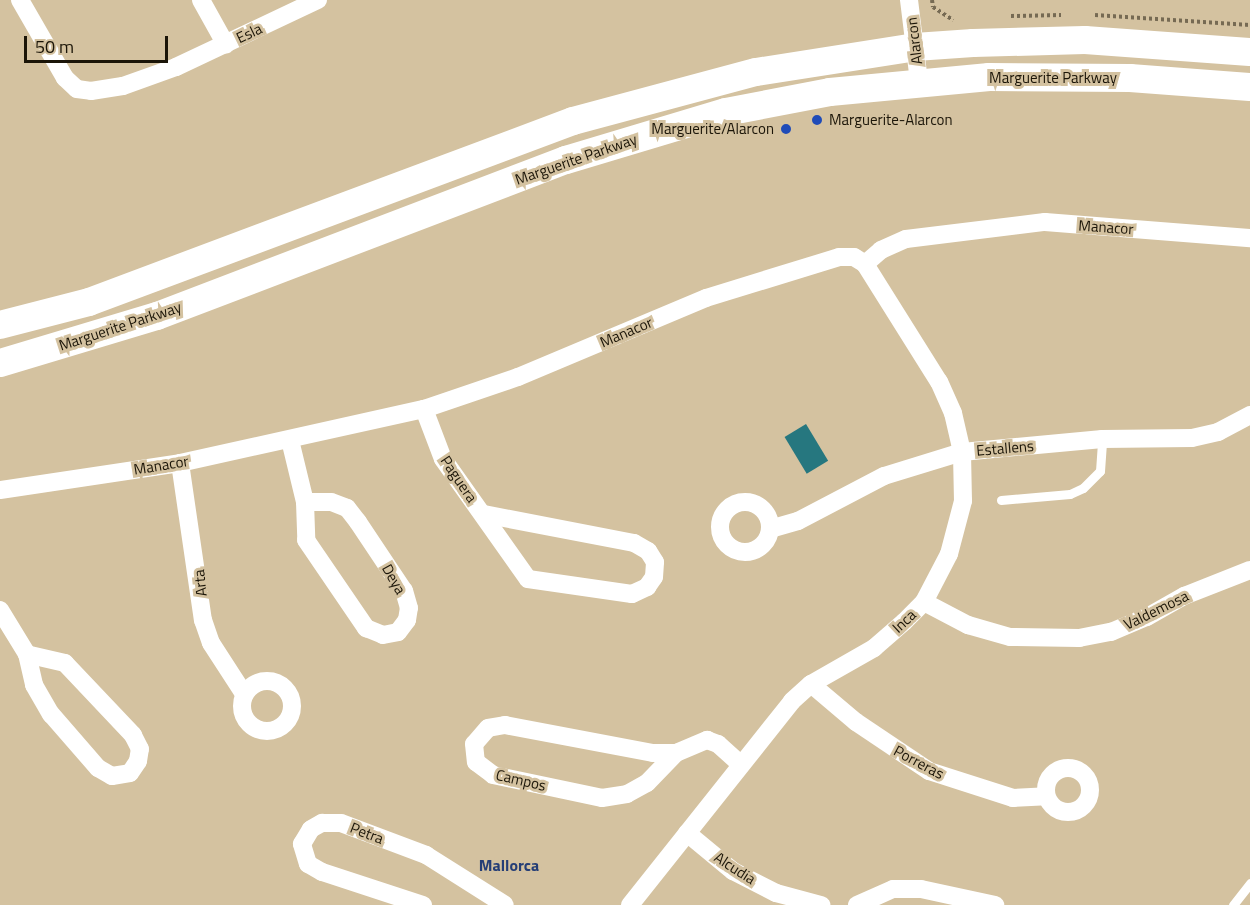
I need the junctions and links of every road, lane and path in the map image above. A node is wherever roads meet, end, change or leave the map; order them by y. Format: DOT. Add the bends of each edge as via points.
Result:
graph roads {
  1 [pos="20,0"];
  2 [pos="201,0"];
  3 [pos="318,0"];
  4 [pos="909,0"];
  5 [pos="226,45"];
  6 [pos="915,47"];
  7 [pos="1250,52"];
  8 [pos="919,82"];
  9 [pos="1250,87"];
  10 [pos="1250,238"];
  11 [pos="865,264"];
  12 [pos="0,326"];
  13 [pos="0,363"];
  14 [pos="424,409"];
  15 [pos="1250,415"];
  16 [pos="1102,439"];
  17 [pos="290,440"];
  18 [pos="962,452"];
  19 [pos="180,463"];
  20 [pos="0,490"];
  21 [pos="1001,500"];
  22 [pos="304,502"];
  23 [pos="483,514"];
  24 [pos="770,529"];
  25 [pos="1250,570"];
  26 [pos="924,602"];
  27 [pos="0,610"];
  28 [pos="27,654"];
  29 [pos="812,684"];
  30 [pos="244,694"];
  31 [pos="676,753"];
  32 [pos="741,765"];
  33 [pos="1046,796"];
  34 [pos="687,833"];
  35 [pos="1250,883"];
  36 [pos="496,904"];
  37 [pos="423,905"];
  38 [pos="630,905"];
  39 [pos="821,905"];
  40 [pos="857,905"];
  41 [pos="995,905"];
  42 [pos="1233,905"];
  1 -- 5 [label="street, Esla" via="65,78 77,89 123,86"];
  2 -- 5 [label="street"];
  3 -- 5 [label="street, Esla"];
  4 -- 6 [label="street, Alarcon"];
  6 -- 7 [label="main road" via="1085,40"];
  6 -- 8 [label="street, Alarcon"];
  6 -- 12 [label="main road" via="756,72 573,121 89,302"];
  8 -- 9 [label="main road, Marguerite Parkway" via="1130,78"];
  8 -- 13 [label="main road, Marguerite Parkway" via="830,92 737,110 651,134 566,160 157,316"];
  10 -- 11 [label="street, Manacor" via="1045,222 906,239 881,250"];
  11 -- 14 [label="street, Manacor" via="854,257 839,257 706,298 518,377"];
  11 -- 18 [label="street, Inca" via="939,382 953,412"];
  14 -- 17 [label="street, Manacor"];
  14 -- 23 [label="street, Paguera" via="443,459"];
  15 -- 16 [label="street, Estallens" via="1218,432 1192,438"];
  16 -- 18 [label="street, Estallens"];
  16 -- 21 [label="lane" via="1100,471 1083,488 1070,494"];
  17 -- 19 [label="street, Manacor"];
  17 -- 22 [label="street, Deya"];
  18 -- 24 [label="street, Estallens" via="884,476 798,521"];
  18 -- 26 [label="street, Inca" via="963,501 958,527"];
  19 -- 20 [label="street, Manacor"];
  19 -- 30 [label="street, Arta" via="203,620 211,643"];
  22 -- 22 [label="street, Deya" via="306,540 366,628 383,635 398,632 407,620 409,608 404,591 358,522 347,508 332,502"];
  23 -- 23 [label="street, Paguera" via="528,579 632,594 647,587 654,578 655,562 648,551 634,543"];
  25 -- 26 [label="street, Valdemosa" via="1216,581 1111,632 1079,638 1043,641 1010,637 968,625"];
  26 -- 29 [label="street, Inca" via="874,648"];
  27 -- 28 [label="street"];
  28 -- 28 [label="street" via="34,685 51,714 98,768 112,776 130,773 140,749 133,735 64,663"];
  29 -- 32 [label="street, Inca"];
  29 -- 33 [label="street, Porreras" via="856,722 929,771 1013,798"];
  31 -- 31 [label="street, Campos" via="653,753 505,725 488,728 474,744 476,762 493,775 602,798 627,794 647,783"];
  31 -- 32 [label="street, Campos" via="707,740 718,744"];
  32 -- 34 [label="street, Inca"];
  34 -- 38 [label="street, Inca"];
  34 -- 39 [label="street, Alcudia" via="733,871 776,893"];
  35 -- 42 [label="lane"];
  36 -- 37 [label="street, Petra" via="426,855 341,823 322,823 311,829 302,844 308,864 322,872"];
  40 -- 41 [label="street" via="893,889 921,890"];
}
